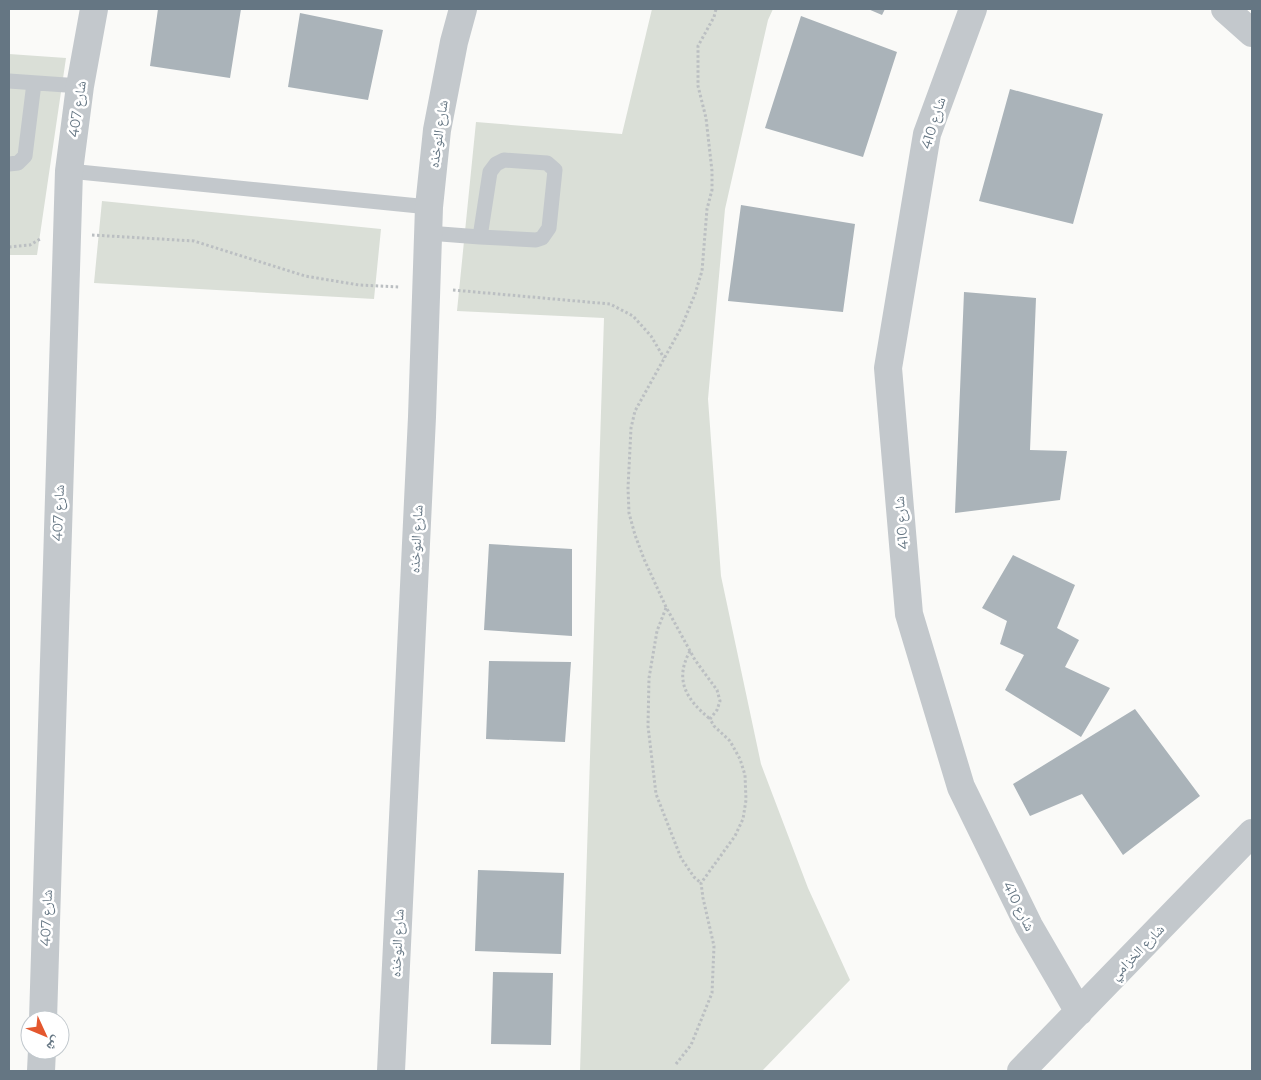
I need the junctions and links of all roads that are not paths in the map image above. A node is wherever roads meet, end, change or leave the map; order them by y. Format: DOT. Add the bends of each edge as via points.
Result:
graph roads {
  1 [pos="94,9"];
  2 [pos="464,9"];
  3 [pos="973,9"];
  4 [pos="1225,9"];
  5 [pos="1252,33"];
  6 [pos="9,81"];
  7 [pos="34,83"];
  8 [pos="80,86"];
  9 [pos="9,164"];
  10 [pos="69,171"];
  11 [pos="429,220"];
  12 [pos="480,237"];
  13 [pos="1252,833"];
  14 [pos="42,1010"];
  15 [pos="1079,1012"];
  16 [pos="391,1071"];
  17 [pos="1022,1071"];
  1 -- 8 [label="street, شارع 407"];
  2 -- 11 [label="street, شارع النوخذه" via="440,114"];
  3 -- 15 [label="street, شارع 410" via="927,134 888,368 909,614 961,787 1029,926"];
  4 -- 5 [label="street"];
  6 -- 7 [label="lane"];
  7 -- 8 [label="lane"];
  7 -- 9 [label="lane" via="25,156 18,164"];
  8 -- 10 [label="street, شارع 407"];
  10 -- 11 [label="lane"];
  10 -- 14 [label="street, شارع 407"];
  11 -- 12 [label="lane"];
  11 -- 16 [label="street, شارع النوخذه"];
  12 -- 12 [label="lane" via="536,240 546,233 556,174 550,164 510,160 492,168"];
  13 -- 15 [label="street, شارع الخزامي"];
  15 -- 17 [label="street, شارع الخزامي"];
}
